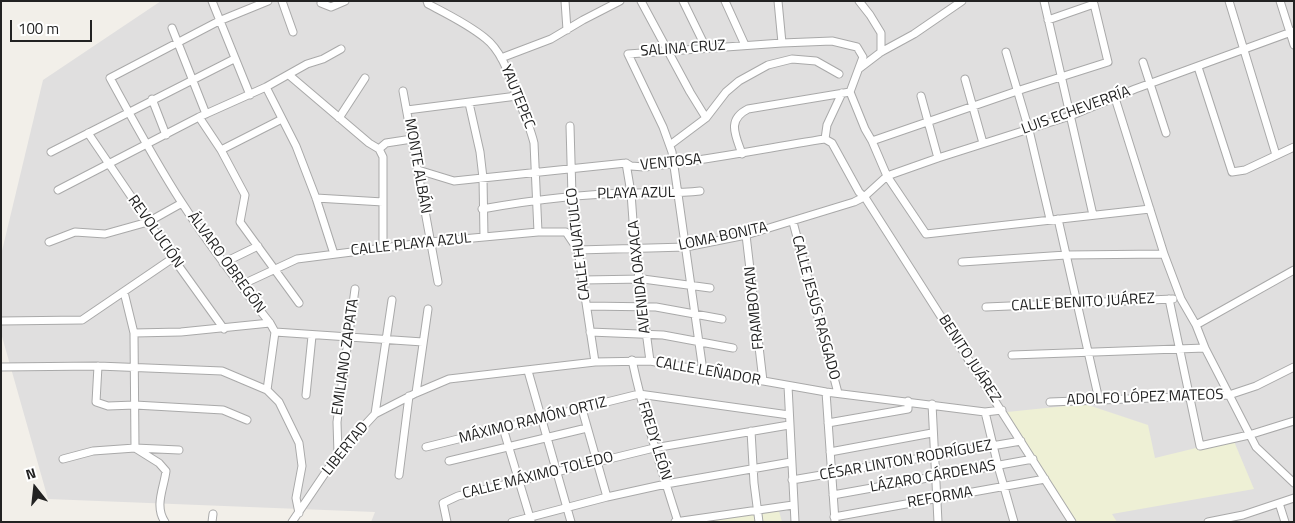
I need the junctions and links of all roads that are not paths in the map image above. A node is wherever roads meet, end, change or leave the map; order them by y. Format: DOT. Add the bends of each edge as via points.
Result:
graph roads {
  1 [pos="212,1"];
  2 [pos="268,1"];
  3 [pos="282,1"];
  4 [pos="345,1"];
  5 [pos="427,1"];
  6 [pos="565,1"];
  7 [pos="620,1"];
  8 [pos="641,1"];
  9 [pos="683,1"];
  10 [pos="778,1"];
  11 [pos="859,1"];
  12 [pos="962,1"];
  13 [pos="1044,1"];
  14 [pos="1077,1"];
  15 [pos="1229,1"];
  16 [pos="1280,1"];
  17 [pos="728,2"];
  18 [pos="321,3"];
  19 [pos="1078,10"];
  20 [pos="1048,20"];
  21 [pos="219,21"];
  22 [pos="172,28"];
  23 [pos="567,30"];
  24 [pos="293,32"];
  25 [pos="1292,32"];
  26 [pos="782,42"];
  27 [pos="178,44"];
  28 [pos="745,45"];
  29 [pos="1294,45"];
  30 [pos="706,48"];
  31 [pos="341,50"];
  32 [pos="668,50"];
  33 [pos="1244,51"];
  34 [pos="881,52"];
  35 [pos="1006,52"];
  36 [pos="501,58"];
  37 [pos="234,59"];
  38 [pos="1142,62"];
  39 [pos="1198,67"];
  40 [pos="859,68"];
  41 [pos="839,74"];
  42 [pos="289,75"];
  43 [pos="365,78"];
  44 [pos="1062,78"];
  45 [pos="965,79"];
  46 [pos="192,80"];
  47 [pos="1150,84"];
  48 [pos="266,87"];
  49 [pos="403,91"];
  50 [pos="1018,91"];
  51 [pos="846,92"];
  52 [pos="250,95"];
  53 [pos="517,96"];
  54 [pos="920,96"];
  55 [pos="1115,98"];
  56 [pos="152,99"];
  57 [pos="469,103"];
  58 [pos="974,106"];
  59 [pos="407,110"];
  60 [pos="128,112"];
  61 [pos="202,116"];
  62 [pos="1070,116"];
  63 [pos="339,118"];
  64 [pos="706,118"];
  65 [pos="282,120"];
  66 [pos="928,122"];
  67 [pos="570,126"];
  68 [pos="1029,130"];
  69 [pos="88,133"];
  70 [pos="1166,133"];
  71 [pos="166,134"];
  72 [pos="412,139"];
  73 [pos="825,140"];
  74 [pos="872,141"];
  75 [pos="983,143"];
  76 [pos="146,145"];
  77 [pos="670,145"];
  78 [pos="1294,147"];
  79 [pos="379,149"];
  80 [pos="221,150"];
  81 [pos="51,152"];
  82 [pos="742,154"];
  83 [pos="1276,155"];
  84 [pos="938,158"];
  85 [pos="626,163"];
  86 [pos="674,164"];
  87 [pos="109,165"];
  88 [pos="571,168"];
  89 [pos="418,170"];
  90 [pos="535,173"];
  91 [pos="887,176"];
  92 [pos="483,178"];
  93 [pos="58,190"];
  94 [pos="700,191"];
  95 [pos="631,193"];
  96 [pos="679,194"];
  97 [pos="572,196"];
  98 [pos="864,197"];
  99 [pos="316,198"];
  100 [pos="536,200"];
  101 [pos="383,202"];
  102 [pos="182,203"];
  103 [pos="482,209"];
  104 [pos="1150,209"];
  105 [pos="1094,215"];
  106 [pos="1054,219"];
  107 [pos="148,222"];
  108 [pos="793,222"];
  109 [pos="538,232"];
  110 [pos="746,235"];
  111 [pos="484,237"];
  112 [pos="49,242"];
  113 [pos="430,242"];
  114 [pos="258,246"];
  115 [pos="383,247"];
  116 [pos="686,247"];
  117 [pos="635,249"];
  118 [pos="578,250"];
  119 [pos="334,254"];
  120 [pos="1164,254"];
  121 [pos="1066,255"];
  122 [pos="173,258"];
  123 [pos="962,262"];
  124 [pos="223,263"];
  125 [pos="275,270"];
  126 [pos="1294,270"];
  127 [pos="639,279"];
  128 [pos="583,280"];
  129 [pos="438,282"];
  130 [pos="241,286"];
  131 [pos="692,286"];
  132 [pos="710,288"];
  133 [pos="355,289"];
  134 [pos="124,292"];
  135 [pos="1181,298"];
  136 [pos="1169,299"];
  137 [pos="392,300"];
  138 [pos="299,303"];
  139 [pos="1077,304"];
  140 [pos="587,306"];
  141 [pos="642,306"];
  142 [pos="986,308"];
  143 [pos="428,309"];
  144 [pos="695,314"];
  145 [pos="722,319"];
  146 [pos="1,321"];
  147 [pos="270,323"];
  148 [pos="1196,325"];
  149 [pos="224,329"];
  150 [pos="275,332"];
  151 [pos="590,332"];
  152 [pos="134,333"];
  153 [pos="646,334"];
  154 [pos="312,336"];
  155 [pos="349,338"];
  156 [pos="387,340"];
  157 [pos="699,340"];
  158 [pos="423,342"];
  159 [pos="733,348"];
  160 [pos="1180,348"];
  161 [pos="1205,348"];
  162 [pos="1088,353"];
  163 [pos="1012,355"];
  164 [pos="632,360"];
  165 [pos="650,361"];
  166 [pos="595,362"];
  167 [pos="98,366"];
  168 [pos="1,367"];
  169 [pos="135,368"];
  170 [pos="1294,368"];
  171 [pos="528,371"];
  172 [pos="703,372"];
  173 [pos="763,381"];
  174 [pos="788,386"];
  175 [pos="267,390"];
  176 [pos="826,392"];
  177 [pos="838,393"];
  178 [pos="413,394"];
  179 [pos="639,394"];
  180 [pos="306,395"];
  181 [pos="1229,395"];
  182 [pos="1190,396"];
  183 [pos="1099,400"];
  184 [pos="908,402"];
  185 [pos="1050,402"];
  186 [pos="932,404"];
  187 [pos="136,405"];
  188 [pos="582,409"];
  189 [pos="1002,410"];
  190 [pos="985,412"];
  191 [pos="375,414"];
  192 [pos="789,415"];
  193 [pos="541,418"];
  194 [pos="247,420"];
  195 [pos="1294,421"];
  196 [pos="828,423"];
  197 [pos="789,425"];
  198 [pos="503,428"];
  199 [pos="587,428"];
  200 [pos="751,431"];
  201 [pos="932,433"];
  202 [pos="1249,435"];
  203 [pos="546,438"];
  204 [pos="1020,441"];
  205 [pos="992,445"];
  206 [pos="426,447"];
  207 [pos="135,448"];
  208 [pos="508,448"];
  209 [pos="654,448"];
  210 [pos="179,450"];
  211 [pos="830,452"];
  212 [pos="338,454"];
  213 [pos="934,455"];
  214 [pos="63,460"];
  215 [pos="1032,460"];
  216 [pos="449,461"];
  217 [pos="597,462"];
  218 [pos="791,462"];
  219 [pos="998,466"];
  220 [pos="753,469"];
  221 [pos="556,471"];
  222 [pos="831,474"];
  223 [pos="399,475"];
  224 [pos="935,476"];
  225 [pos="1045,479"];
  226 [pos="792,480"];
  227 [pos="518,481"];
  228 [pos="1294,483"];
  229 [pos="666,484"];
  230 [pos="1004,487"];
  231 [pos="833,495"];
  232 [pos="607,497"];
  233 [pos="1294,498"];
  234 [pos="936,499"];
  235 [pos="1279,503"];
  236 [pos="794,505"];
  237 [pos="566,508"];
  238 [pos="756,510"];
  239 [pos="298,513"];
  240 [pos="1244,518"];
  241 [pos="530,520"];
  242 [pos="834,520"];
  243 [pos="165,522"];
  244 [pos="292,522"];
  245 [pos="447,522"];
  246 [pos="512,522"];
  247 [pos="571,522"];
  248 [pos="677,522"];
  249 [pos="759,522"];
  250 [pos="795,522"];
  251 [pos="937,522"];
  252 [pos="1014,522"];
  253 [pos="1072,522"];
  254 [pos="1208,522"];
  255 [pos="1285,522"];
  1 -- 21 [label="street"];
  2 -- 21 [label="street"];
  3 -- 24 [label="street"];
  4 -- 18 [label="street" via="331,8"];
  5 -- 36 [label="street, YAUTEPEC" via="487,39"];
  6 -- 23 [label="street"];
  7 -- 23 [label="street"];
  8 -- 32 [label="street"];
  9 -- 30 [label="street"];
  10 -- 26 [label="street"];
  11 -- 34 [label="street" via="881,33"];
  12 -- 34 [label="street"];
  13 -- 20 [label="street"];
  14 -- 19 [label="street"];
  15 -- 33 [label="street"];
  16 -- 25 [label="street"];
  17 -- 28 [label="street"];
  19 -- 20 [label="street"];
  19 -- 44 [label="street" via="1094,4 1108,62"];
  20 -- 44 [label="street"];
  21 -- 27 [label="street"];
  21 -- 37 [label="street"];
  22 -- 27 [label="street"];
  23 -- 36 [label="street"];
  25 -- 29 [label="street"];
  25 -- 33 [label="street, LUIS ECHEVERRÍA"];
  26 -- 28 [label="street, SALINA CRUZ"];
  26 -- 40 [label="street, SALINA CRUZ" via="832,41 857,47 863,57"];
  27 -- 46 [label="street"];
  27 -- 60 [label="street, ÁLVARO OBREGÓN" via="110,78"];
  28 -- 30 [label="street, SALINA CRUZ"];
  30 -- 32 [label="street, SALINA CRUZ"];
  31 -- 42 [label="street"];
  32 -- 64 [label="street"];
  32 -- 77 [label="street, SALINA CRUZ" via="628,54"];
  33 -- 39 [label="street, LUIS ECHEVERRÍA"];
  33 -- 83 [label="street"];
  34 -- 40 [label="street"];
  35 -- 50 [label="street"];
  36 -- 53 [label="street, YAUTEPEC"];
  37 -- 46 [label="street"];
  37 -- 52 [label="street"];
  38 -- 47 [label="street"];
  39 -- 47 [label="street, LUIS ECHEVERRÍA"];
  39 -- 83 [label="street" via="1232,172 1245,170"];
  40 -- 51 [label="street"];
  41 -- 64 [label="street" via="816,61 792,59 768,65 726,92"];
  42 -- 48 [label="street"];
  42 -- 63 [label="street"];
  43 -- 63 [label="street"];
  44 -- 50 [label="street"];
  44 -- 62 [label="street"];
  45 -- 58 [label="street"];
  46 -- 56 [label="street"];
  46 -- 61 [label="street"];
  47 -- 55 [label="street, LUIS ECHEVERRÍA"];
  47 -- 70 [label="street"];
  48 -- 52 [label="street"];
  48 -- 65 [label="street"];
  49 -- 59 [label="street, MONTE ALBÁN"];
  50 -- 58 [label="street"];
  50 -- 68 [label="street"];
  51 -- 73 [label="street" via="827,125"];
  51 -- 74 [label="street"];
  51 -- 82 [label="street" via="742,112 734,124"];
  52 -- 61 [label="street"];
  53 -- 57 [label="street"];
  53 -- 90 [label="street, YAUTEPEC" via="534,143"];
  54 -- 66 [label="street"];
  55 -- 62 [label="street, LUIS ECHEVERRÍA"];
  55 -- 104 [label="street"];
  56 -- 60 [label="street"];
  56 -- 71 [label="street"];
  57 -- 59 [label="street"];
  57 -- 92 [label="street"];
  58 -- 66 [label="street"];
  58 -- 75 [label="street"];
  59 -- 72 [label="street, MONTE ALBÁN"];
  60 -- 69 [label="street"];
  60 -- 76 [label="street, ÁLVARO OBREGÓN"];
  61 -- 71 [label="street"];
  61 -- 80 [label="street"];
  62 -- 68 [label="street, LUIS ECHEVERRÍA"];
  62 -- 105 [label="street"];
  63 -- 79 [label="street"];
  64 -- 77 [label="street"];
  65 -- 80 [label="street"];
  65 -- 99 [label="street"];
  66 -- 74 [label="street"];
  66 -- 84 [label="street"];
  67 -- 88 [label="street, CALLE HUATULCO"];
  68 -- 75 [label="street, LUIS ECHEVERRÍA"];
  68 -- 106 [label="street"];
  69 -- 81 [label="street"];
  69 -- 87 [label="street, REVOLUCIÓN"];
  71 -- 76 [label="street"];
  72 -- 79 [label="street" via="386,143"];
  72 -- 89 [label="street, MONTE ALBÁN"];
  73 -- 82 [label="street, VENTOSA"];
  73 -- 98 [label="street" via="832,143"];
  74 -- 91 [label="street"];
  75 -- 84 [label="street, LUIS ECHEVERRÍA"];
  76 -- 87 [label="street"];
  76 -- 102 [label="street, ÁLVARO OBREGÓN"];
  77 -- 86 [label="street, SALINA CRUZ"];
  78 -- 83 [label="street"];
  79 -- 101 [label="street" via="383,157"];
  80 -- 114 [label="street" via="244,195 240,222"];
  82 -- 86 [label="street, VENTOSA"];
  84 -- 91 [label="street, LUIS ECHEVERRÍA"];
  85 -- 86 [label="street, VENTOSA" via="637,168"];
  85 -- 88 [label="street, VENTOSA"];
  85 -- 95 [label="street, AVENIDA OAXACA"];
  86 -- 96 [label="street, SALINA CRUZ"];
  87 -- 93 [label="street"];
  87 -- 107 [label="street, REVOLUCIÓN"];
  88 -- 90 [label="street, VENTOSA"];
  88 -- 97 [label="street, CALLE HUATULCO"];
  89 -- 92 [label="street, VENTOSA" via="454,181"];
  89 -- 113 [label="street, MONTE ALBÁN"];
  90 -- 92 [label="street, VENTOSA"];
  90 -- 100 [label="street, YAUTEPEC"];
  91 -- 98 [label="street, LUIS ECHEVERRÍA"];
  91 -- 106 [label="street" via="926,234"];
  92 -- 103 [label="street"];
  94 -- 96 [label="street, PLAYA AZUL"];
  95 -- 96 [label="street, PLAYA AZUL"];
  95 -- 97 [label="street, PLAYA AZUL"];
  95 -- 117 [label="street, AVENIDA OAXACA"];
  96 -- 116 [label="street"];
  97 -- 100 [label="street, PLAYA AZUL"];
  97 -- 118 [label="street, CALLE HUATULCO"];
  98 -- 108 [label="street, LOMA BONITA"];
  98 -- 189 [label="street, BENITO JUÁREZ"];
  99 -- 101 [label="street"];
  99 -- 119 [label="street"];
  100 -- 103 [label="street, PLAYA AZUL"];
  100 -- 109 [label="street, YAUTEPEC"];
  101 -- 115 [label="street"];
  102 -- 107 [label="street, ÁLVARO OBREGÓN"];
  102 -- 124 [label="street, ÁLVARO OBREGÓN"];
  103 -- 111 [label="street"];
  104 -- 105 [label="street"];
  104 -- 120 [label="street"];
  105 -- 106 [label="street"];
  106 -- 121 [label="street"];
  107 -- 112 [label="street, ÁLVARO OBREGÓN" via="105,234 75,232"];
  107 -- 122 [label="street, REVOLUCIÓN"];
  108 -- 110 [label="street, LOMA BONITA"];
  108 -- 177 [label="street, CALLE JESÚS RASGADO"];
  109 -- 111 [label="street, CALLE PLAYA AZUL"];
  109 -- 118 [label="street, CALLE PLAYA AZUL" via="566,232"];
  110 -- 116 [label="street, LOMA BONITA"];
  110 -- 173 [label="street, FRAMBOYAN"];
  111 -- 113 [label="street, CALLE PLAYA AZUL"];
  113 -- 115 [label="street, CALLE PLAYA AZUL"];
  113 -- 129 [label="street, MONTE ALBÁN"];
  114 -- 124 [label="street"];
  114 -- 125 [label="street"];
  115 -- 119 [label="street, CALLE PLAYA AZUL"];
  116 -- 117 [label="street, LOMA BONITA"];
  116 -- 131 [label="street"];
  117 -- 118 [label="street, LOMA BONITA"];
  117 -- 127 [label="street, AVENIDA OAXACA"];
  118 -- 128 [label="street, CALLE HUATULCO"];
  119 -- 125 [label="street, CALLE PLAYA AZUL" via="297,259"];
  120 -- 121 [label="street"];
  120 -- 135 [label="street"];
  121 -- 123 [label="street"];
  121 -- 139 [label="street"];
  122 -- 134 [label="street"];
  122 -- 149 [label="street, REVOLUCIÓN"];
  124 -- 130 [label="street, ÁLVARO OBREGÓN"];
  125 -- 130 [label="street, CALLE PLAYA AZUL"];
  125 -- 138 [label="street"];
  126 -- 148 [label="street"];
  127 -- 128 [label="street"];
  127 -- 131 [label="street"];
  127 -- 141 [label="street, AVENIDA OAXACA"];
  128 -- 140 [label="street, CALLE HUATULCO"];
  130 -- 147 [label="street, ÁLVARO OBREGÓN"];
  131 -- 132 [label="street"];
  131 -- 144 [label="street"];
  133 -- 155 [label="street, EMILIANO ZAPATA"];
  134 -- 146 [label="street" via="82,320"];
  134 -- 152 [label="street"];
  135 -- 136 [label="street, CALLE BENITO JUÁREZ"];
  135 -- 148 [label="street"];
  136 -- 139 [label="street, CALLE BENITO JUÁREZ"];
  136 -- 160 [label="street"];
  137 -- 156 [label="street"];
  139 -- 142 [label="street, CALLE BENITO JUÁREZ"];
  139 -- 162 [label="street"];
  140 -- 141 [label="street"];
  140 -- 151 [label="street, CALLE HUATULCO"];
  141 -- 144 [label="street"];
  141 -- 153 [label="street, AVENIDA OAXACA"];
  143 -- 158 [label="street"];
  144 -- 145 [label="street"];
  144 -- 157 [label="street"];
  147 -- 149 [label="street"];
  147 -- 150 [label="street, ÁLVARO OBREGÓN"];
  148 -- 161 [label="street"];
  149 -- 152 [label="street"];
  150 -- 154 [label="street"];
  150 -- 175 [label="street"];
  151 -- 153 [label="street"];
  151 -- 166 [label="street, CALLE HUATULCO"];
  152 -- 169 [label="street"];
  153 -- 157 [label="street"];
  153 -- 165 [label="street, AVENIDA OAXACA"];
  154 -- 155 [label="street"];
  154 -- 180 [label="street"];
  155 -- 156 [label="street"];
  155 -- 212 [label="street, EMILIANO ZAPATA" via="337,422"];
  156 -- 158 [label="street"];
  156 -- 191 [label="street"];
  157 -- 159 [label="street"];
  157 -- 172 [label="street"];
  158 -- 178 [label="street"];
  160 -- 161 [label="street"];
  160 -- 162 [label="street"];
  160 -- 182 [label="street"];
  161 -- 181 [label="street"];
  162 -- 163 [label="street"];
  162 -- 183 [label="street"];
  164 -- 165 [label="street, CALLE LEÑADOR"];
  164 -- 166 [label="street, CALLE LEÑADOR"];
  164 -- 179 [label="street, FREDY LEÓN"];
  165 -- 172 [label="street, CALLE LEÑADOR"];
  166 -- 171 [label="street, CALLE LEÑADOR"];
  167 -- 168 [label="street"];
  167 -- 169 [label="street"];
  167 -- 187 [label="street" via="96,402 108,406"];
  169 -- 175 [label="street" via="222,371"];
  169 -- 187 [label="street"];
  170 -- 181 [label="street, ADOLFO LÓPEZ MATEOS"];
  171 -- 178 [label="street, CALLE LEÑADOR" via="449,379"];
  171 -- 193 [label="street"];
  172 -- 173 [label="street, CALLE LEÑADOR"];
  173 -- 174 [label="street, CALLE LEÑADOR"];
  174 -- 176 [label="street, CALLE LEÑADOR"];
  174 -- 192 [label="street"];
  175 -- 239 [label="street" via="279,402 299,443 302,466 296,498"];
  176 -- 177 [label="street, CALLE LEÑADOR"];
  176 -- 196 [label="street"];
  177 -- 184 [label="street, CALLE LEÑADOR"];
  178 -- 191 [label="street, LIBERTAD"];
  178 -- 223 [label="street"];
  179 -- 188 [label="street, MÁXIMO RAMÓN ORTIZ"];
  179 -- 192 [label="street"];
  179 -- 209 [label="street, FREDY LEÓN"];
  181 -- 182 [label="street, ADOLFO LÓPEZ MATEOS"];
  181 -- 202 [label="street"];
  182 -- 183 [label="street, ADOLFO LÓPEZ MATEOS"];
  182 -- 202 [label="street" via="1200,446"];
  183 -- 185 [label="street, ADOLFO LÓPEZ MATEOS"];
  184 -- 186 [label="street, CALLE LEÑADOR"];
  184 -- 196 [label="street" via="908,409"];
  186 -- 190 [label="street, CALLE LEÑADOR"];
  186 -- 201 [label="street"];
  187 -- 194 [label="street" via="223,410"];
  187 -- 207 [label="street"];
  188 -- 193 [label="street, MÁXIMO RAMÓN ORTIZ"];
  188 -- 199 [label="street"];
  189 -- 190 [label="street, CALLE LEÑADOR"];
  189 -- 204 [label="street, BENITO JUÁREZ"];
  190 -- 205 [label="street"];
  191 -- 212 [label="street, LIBERTAD"];
  192 -- 197 [label="street"];
  193 -- 198 [label="street, MÁXIMO RAMÓN ORTIZ"];
  193 -- 203 [label="street"];
  195 -- 202 [label="street"];
  196 -- 211 [label="street"];
  197 -- 200 [label="street, CALLE MÁXIMO TOLEDO"];
  197 -- 218 [label="street"];
  198 -- 206 [label="street, MÁXIMO RAMÓN ORTIZ"];
  198 -- 208 [label="street"];
  199 -- 203 [label="street"];
  199 -- 217 [label="street"];
  200 -- 209 [label="street, CALLE MÁXIMO TOLEDO"];
  200 -- 220 [label="street"];
  201 -- 211 [label="street"];
  201 -- 213 [label="street"];
  202 -- 228 [label="street" via="1256,447"];
  203 -- 208 [label="street"];
  203 -- 221 [label="street"];
  204 -- 205 [label="street, CÉSAR LINTON RODRÍGUEZ"];
  204 -- 215 [label="street, BENITO JUÁREZ"];
  205 -- 213 [label="street, CÉSAR LINTON RODRÍGUEZ"];
  205 -- 219 [label="street"];
  207 -- 210 [label="street"];
  207 -- 214 [label="street" via="94,451"];
  207 -- 243 [label="street" via="166,471 160,498 160,514"];
  208 -- 216 [label="street"];
  208 -- 227 [label="street"];
  209 -- 217 [label="street, CALLE MÁXIMO TOLEDO"];
  209 -- 229 [label="street, FREDY LEÓN"];
  211 -- 222 [label="street"];
  212 -- 239 [label="street, LIBERTAD"];
  213 -- 222 [label="street, CÉSAR LINTON RODRÍGUEZ"];
  213 -- 224 [label="street"];
  215 -- 219 [label="street, LÁZARO CÁRDENAS"];
  215 -- 225 [label="street, BENITO JUÁREZ"];
  217 -- 221 [label="street, CALLE MÁXIMO TOLEDO"];
  217 -- 232 [label="street"];
  218 -- 220 [label="street"];
  218 -- 226 [label="street"];
  219 -- 224 [label="street, LÁZARO CÁRDENAS"];
  219 -- 230 [label="street"];
  220 -- 229 [label="street"];
  220 -- 238 [label="street"];
  221 -- 227 [label="street, CALLE MÁXIMO TOLEDO"];
  221 -- 237 [label="street"];
  222 -- 226 [label="street, CÉSAR LINTON RODRÍGUEZ"];
  222 -- 231 [label="street"];
  224 -- 231 [label="street, LÁZARO CÁRDENAS"];
  224 -- 234 [label="street"];
  225 -- 230 [label="street, REFORMA"];
  225 -- 253 [label="street, BENITO JUÁREZ"];
  226 -- 236 [label="street"];
  227 -- 241 [label="street"];
  227 -- 245 [label="street, CALLE MÁXIMO TOLEDO" via="446,501 443,503"];
  229 -- 232 [label="street"];
  229 -- 248 [label="street, FREDY LEÓN"];
  230 -- 234 [label="street, REFORMA"];
  230 -- 252 [label="street"];
  231 -- 242 [label="street"];
  232 -- 237 [label="street"];
  233 -- 235 [label="street"];
  234 -- 242 [label="street, REFORMA"];
  234 -- 251 [label="street"];
  235 -- 240 [label="street"];
  235 -- 255 [label="street"];
  236 -- 238 [label="street"];
  236 -- 250 [label="street"];
  237 -- 241 [label="street"];
  237 -- 247 [label="street"];
  238 -- 248 [label="street"];
  238 -- 249 [label="street"];
  239 -- 244 [label="street, LIBERTAD"];
  240 -- 254 [label="street"];
  241 -- 246 [label="street"];
}
